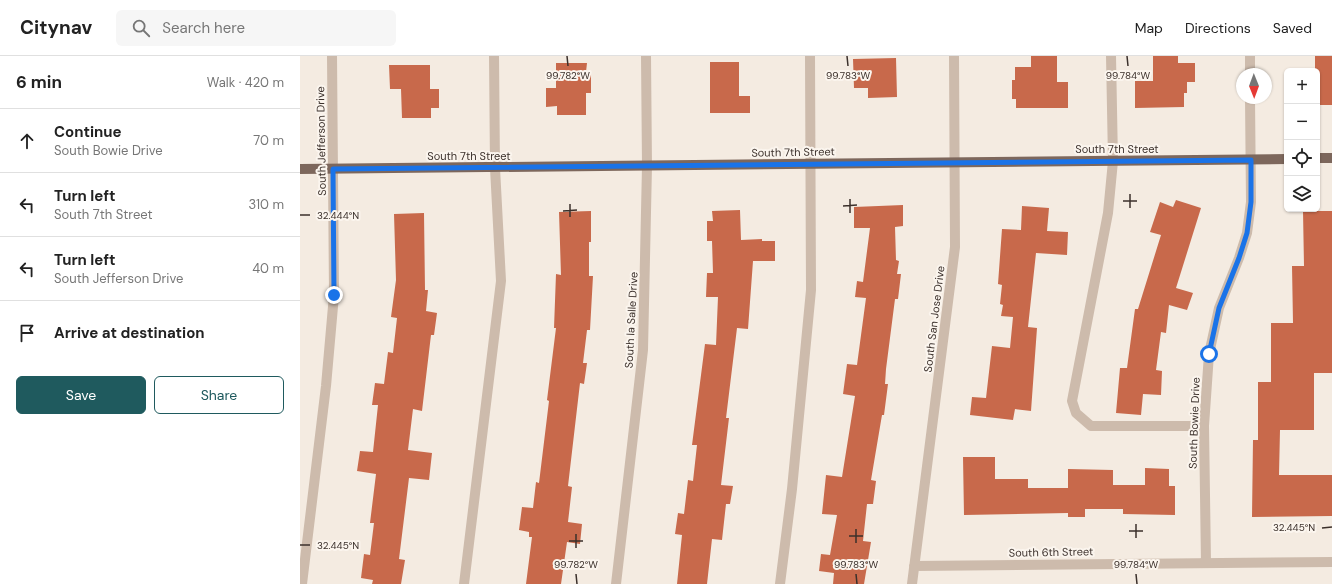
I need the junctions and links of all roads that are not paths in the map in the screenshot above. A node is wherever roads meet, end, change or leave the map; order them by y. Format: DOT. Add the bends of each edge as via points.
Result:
graph roads {
  1 [pos="332,56"];
  2 [pos="494,56"];
  3 [pos="646,56"];
  4 [pos="810,56"];
  5 [pos="954,56"];
  6 [pos="1111,56"];
  7 [pos="1250,56"];
  8 [pos="1250,68"];
  9 [pos="1250,104"];
  10 [pos="1320,158"];
  11 [pos="1332,158"];
  12 [pos="1284,159"];
  13 [pos="1251,160"];
  14 [pos="1113,161"];
  15 [pos="955,162"];
  16 [pos="812,164"];
  17 [pos="647,166"];
  18 [pos="495,168"];
  19 [pos="300,169"];
  20 [pos="333,169"];
  21 [pos="1204,426"];
  22 [pos="1332,562"];
  23 [pos="1206,563"];
  24 [pos="914,566"];
  25 [pos="302,584"];
  26 [pos="464,584"];
  27 [pos="616,584"];
  28 [pos="780,584"];
  29 [pos="912,584"];
  1 -- 20 [label="street, South Jefferson Drive"];
  2 -- 18 [label="street"];
  3 -- 17 [label="street, South la Salle Drive"];
  4 -- 16 [label="street"];
  5 -- 15 [label="street, South San Jose Drive"];
  6 -- 14 [label="street"];
  7 -- 8 [label="street"];
  9 -- 13 [label="street, South Bowie Drive"];
  10 -- 11 [label="main road"];
  12 -- 13 [label="main road, South 7th Street"];
  13 -- 14 [label="main road, South 7th Street"];
  13 -- 21 [label="street, South Bowie Drive" via="1251,202 1247,233 1219,308 1209,354"];
  14 -- 15 [label="main road, South 7th Street"];
  14 -- 21 [label="street" via="1108,213 1072,401 1076,413 1091,426"];
  15 -- 16 [label="main road, South 7th Street"];
  15 -- 24 [label="street, South San Jose Drive" via="953,267"];
  16 -- 17 [label="main road, South 7th Street"];
  16 -- 28 [label="street" via="812,290"];
  17 -- 18 [label="main road, South 7th Street"];
  17 -- 27 [label="street, South la Salle Drive" via="643,350"];
  18 -- 20 [label="main road, South 7th Street"];
  18 -- 26 [label="street" via="501,281"];
  19 -- 20 [label="main road, South 7th Street"];
  20 -- 25 [label="street, South Jefferson Drive" via="334,295 326,386"];
  21 -- 23 [label="street, South Bowie Drive"];
  22 -- 23 [label="street, South 6th Street"];
  23 -- 24 [label="street, South 6th Street"];
  24 -- 29 [label="street, South San Jose Drive"];
}
